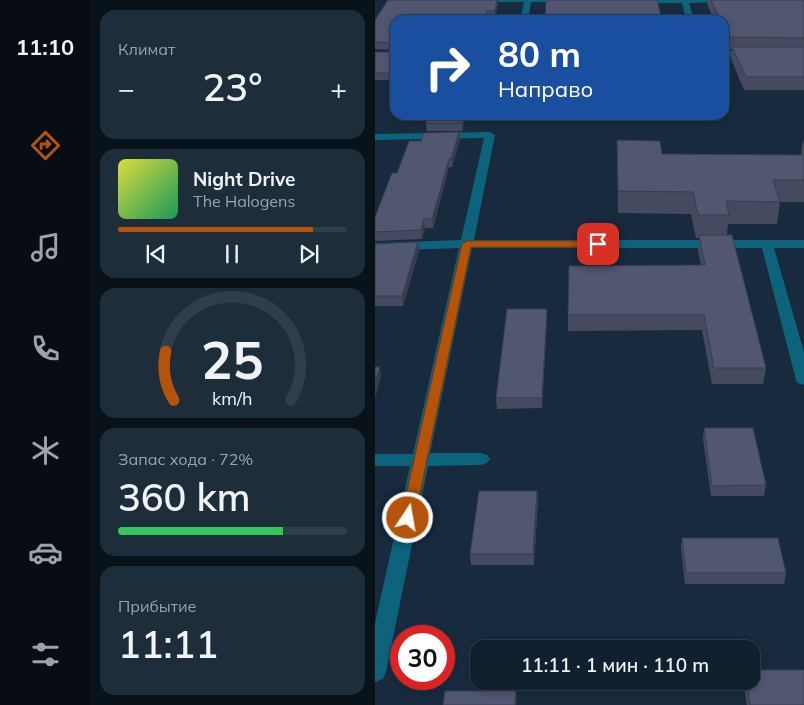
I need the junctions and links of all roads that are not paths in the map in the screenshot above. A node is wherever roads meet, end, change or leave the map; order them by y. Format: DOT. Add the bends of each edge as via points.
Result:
graph roads {
  1 [pos="442,0"];
  2 [pos="528,0"];
  3 [pos="577,0"];
  4 [pos="627,0"];
  5 [pos="685,0"];
  6 [pos="735,0"];
  7 [pos="524,15"];
  8 [pos="689,15"];
  9 [pos="729,54"];
  10 [pos="759,54"];
  11 [pos="375,137"];
  12 [pos="467,244"];
  13 [pos="767,244"];
  14 [pos="804,244"];
  15 [pos="375,247"];
  16 [pos="804,380"];
  17 [pos="481,459"];
  18 [pos="375,460"];
  19 [pos="420,460"];
  20 [pos="375,672"];
  1 -- 2 [label="street"];
  2 -- 3 [label="street"];
  2 -- 7 [label="street"];
  4 -- 5 [label="street"];
  5 -- 6 [label="street"];
  5 -- 8 [label="street"];
  9 -- 10 [label="street"];
  11 -- 12 [label="street" via="490,135"];
  12 -- 13 [label="street"];
  12 -- 15 [label="street"];
  12 -- 19 [label="street"];
  13 -- 14 [label="street"];
  13 -- 16 [label="street"];
  17 -- 19 [label="street"];
  18 -- 19 [label="street"];
  19 -- 20 [label="street"];
}
